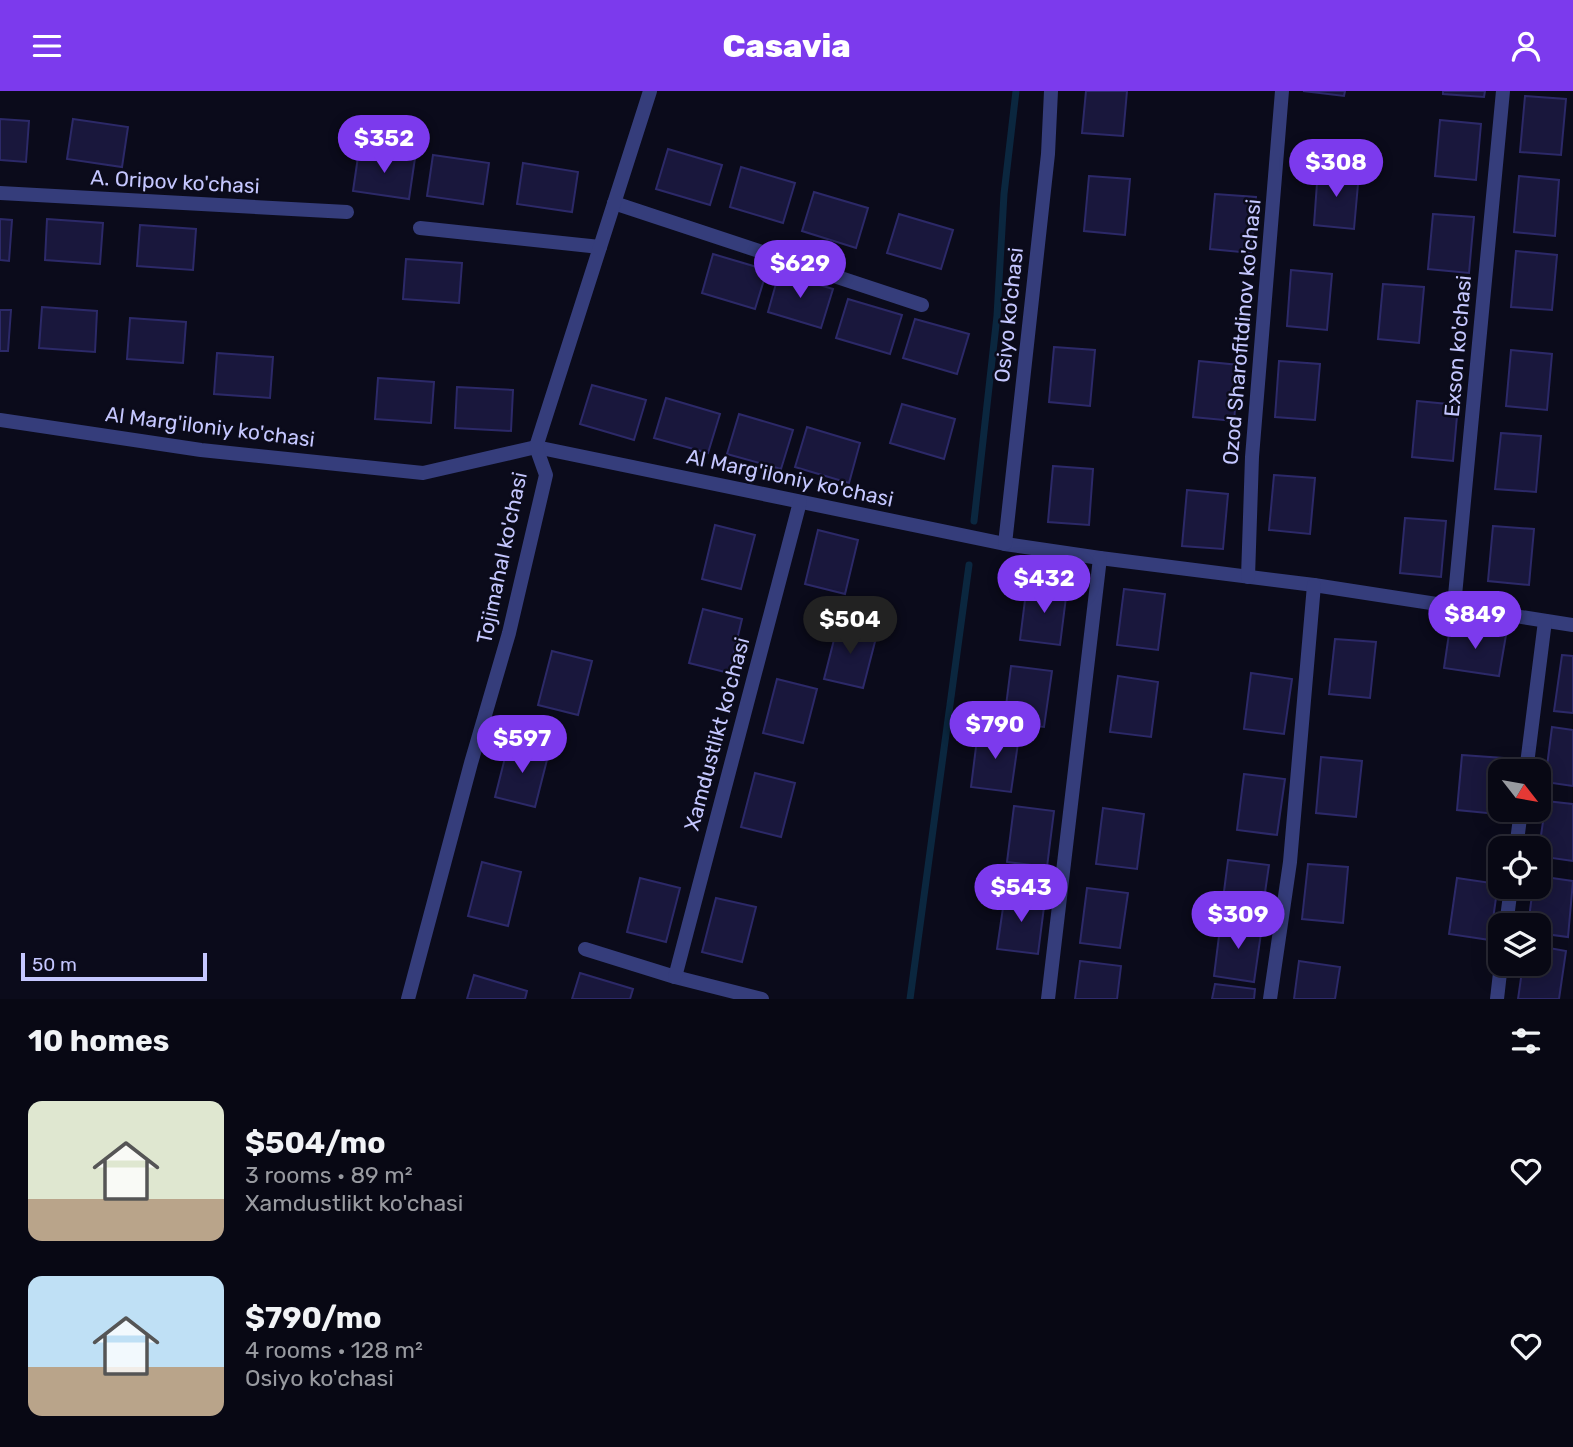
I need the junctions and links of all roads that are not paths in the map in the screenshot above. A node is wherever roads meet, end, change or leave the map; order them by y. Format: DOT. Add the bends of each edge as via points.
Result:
graph roads {
  1 [pos="650,91"];
  2 [pos="1051,91"];
  3 [pos="1282,91"];
  4 [pos="1503,91"];
  5 [pos="0,193"];
  6 [pos="614,203"];
  7 [pos="347,212"];
  8 [pos="420,228"];
  9 [pos="600,247"];
  10 [pos="922,305"];
  11 [pos="0,420"];
  12 [pos="536,447"];
  13 [pos="800,502"];
  14 [pos="1005,544"];
  15 [pos="1100,558"];
  16 [pos="1248,577"];
  17 [pos="1314,585"];
  18 [pos="1454,606"];
  19 [pos="1545,621"];
  20 [pos="1573,625"];
  21 [pos="1528,759"];
  22 [pos="585,949"];
  23 [pos="1499,976"];
  24 [pos="674,977"];
  25 [pos="408,999"];
  26 [pos="762,999"];
  27 [pos="1048,999"];
  28 [pos="1270,999"];
  29 [pos="1496,999"];
  1 -- 6 [label="street, Tojimahal ko'chasi"];
  2 -- 14 [label="street, Osiyo ko'chasi"];
  3 -- 16 [label="street, Ozod Sharofitdinov ko'chasi" via="1252,457"];
  4 -- 18 [label="street, Exson ko'chasi"];
  5 -- 7 [label="street, A. Oripov ko'chasi"];
  6 -- 9 [label="street, Tojimahal ko'chasi"];
  6 -- 10 [label="street"];
  8 -- 9 [label="street"];
  9 -- 12 [label="street, Tojimahal ko'chasi"];
  11 -- 12 [label="street, Al Marg'iloniy ko'chasi" via="201,450 423,473"];
  12 -- 13 [label="street, Al Marg'iloniy ko'chasi"];
  12 -- 25 [label="street, Tojimahal ko'chasi" via="545,475 516,606"];
  13 -- 14 [label="street, Al Marg'iloniy ko'chasi"];
  13 -- 24 [label="street, Xamdustlikt ko'chasi"];
  14 -- 15 [label="street, Al Marg'iloniy ko'chasi"];
  15 -- 16 [label="street, Al Marg'iloniy ko'chasi"];
  15 -- 27 [label="street"];
  16 -- 17 [label="street, Al Marg'iloniy ko'chasi"];
  17 -- 18 [label="street, Al Marg'iloniy ko'chasi"];
  17 -- 28 [label="street" via="1290,862"];
  18 -- 19 [label="street, Al Marg'iloniy ko'chasi"];
  19 -- 20 [label="street, Al Marg'iloniy ko'chasi"];
  19 -- 21 [label="street"];
  22 -- 24 [label="street"];
  23 -- 29 [label="street"];
  24 -- 26 [label="street"];
}
